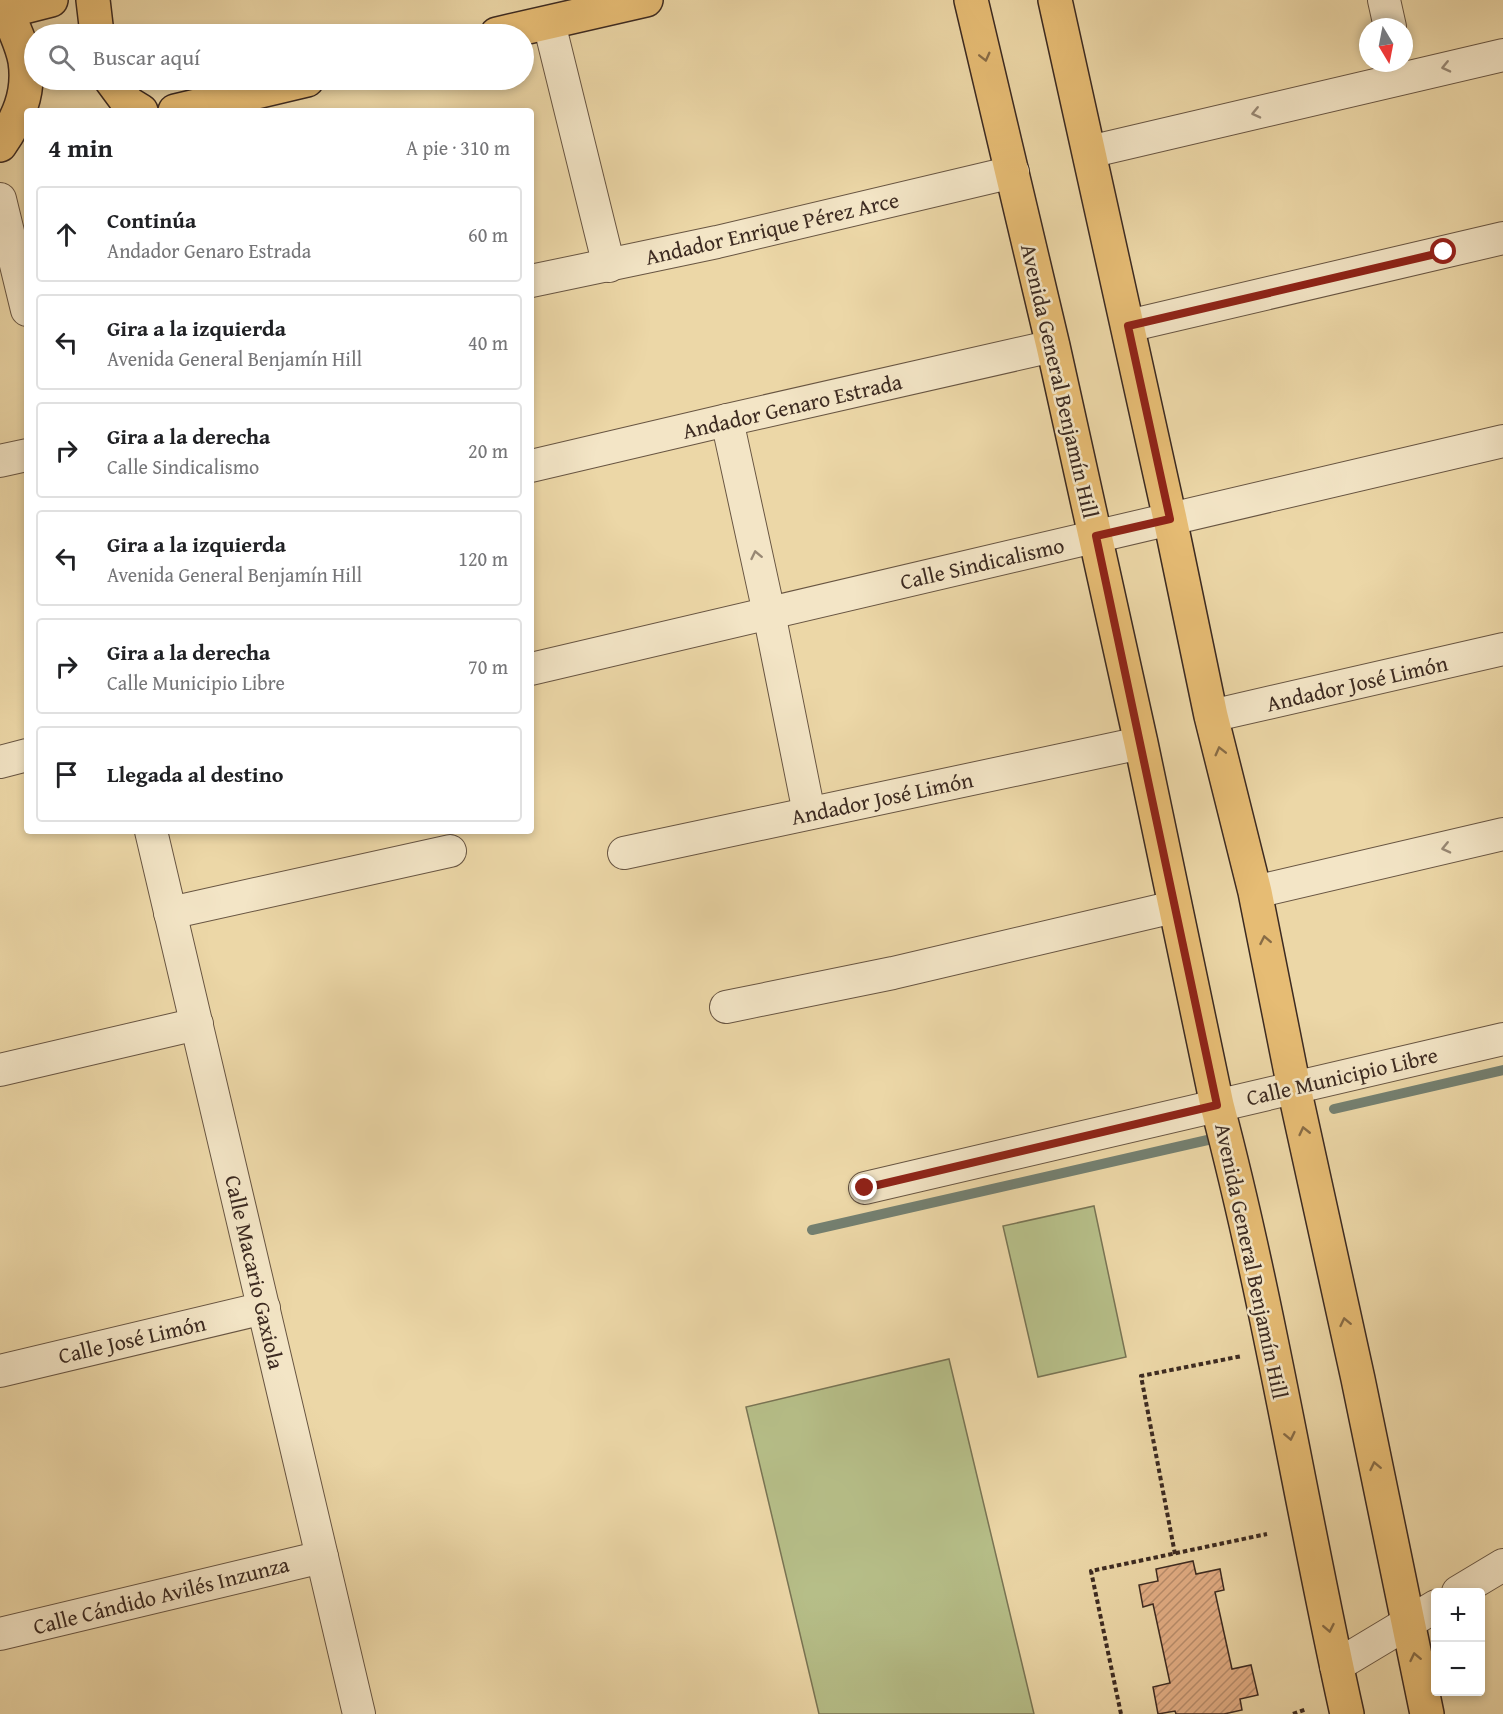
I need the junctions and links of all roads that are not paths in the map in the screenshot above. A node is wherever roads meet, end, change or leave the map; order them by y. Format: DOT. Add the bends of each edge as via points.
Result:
graph roads {
  1 [pos="51,0"];
  2 [pos="93,0"];
  3 [pos="646,0"];
  4 [pos="971,0"];
  5 [pos="1055,0"];
  6 [pos="1383,0"];
  7 [pos="2,8"];
  8 [pos="1388,18"];
  9 [pos="549,23"];
  10 [pos="96,24"];
  11 [pos="534,26"];
  12 [pos="1503,55"];
  13 [pos="24,60"];
  14 [pos="1413,68"];
  15 [pos="1391,72"];
  16 [pos="25,90"];
  17 [pos="118,90"];
  18 [pos="264,90"];
  19 [pos="136,108"];
  20 [pos="188,108"];
  21 [pos="0,145"];
  22 [pos="24,149"];
  23 [pos="1089,152"];
  24 [pos="0,156"];
  25 [pos="1013,172"];
  26 [pos="0,199"];
  27 [pos="1503,238"];
  28 [pos="609,266"];
  29 [pos="534,280"];
  30 [pos="24,298"];
  31 [pos="1128,326"];
  32 [pos="1053,346"];
  33 [pos="727,420"];
  34 [pos="1503,441"];
  35 [pos="24,455"];
  36 [pos="0,461"];
  37 [pos="534,465"];
  38 [pos="1170,519"];
  39 [pos="1096,536"];
  40 [pos="769,613"];
  41 [pos="1503,649"];
  42 [pos="534,668"];
  43 [pos="1211,716"];
  44 [pos="1141,743"];
  45 [pos="24,756"];
  46 [pos="0,762"];
  47 [pos="809,813"];
  48 [pos="152,834"];
  49 [pos="1503,834"];
  50 [pos="450,850"];
  51 [pos="624,853"];
  52 [pos="1256,892"];
  53 [pos="1174,907"];
  54 [pos="170,913"];
  55 [pos="726,1007"];
  56 [pos="197,1024"];
  57 [pos="1503,1039"];
  58 [pos="0,1070"];
  59 [pos="1294,1088"];
  60 [pos="1217,1105"];
  61 [pos="865,1188"];
  62 [pos="264,1308"];
  63 [pos="0,1371"];
  64 [pos="322,1557"];
  65 [pos="1503,1565"];
  66 [pos="1466,1588"];
  67 [pos="1431,1609"];
  68 [pos="1407,1623"];
  69 [pos="0,1634"];
  70 [pos="1336,1666"];
  71 [pos="359,1714"];
  72 [pos="1347,1714"];
  73 [pos="1427,1714"];
  1 -- 7 [label="main road"];
  2 -- 10 [label="main road"];
  3 -- 9 [label="main road"];
  4 -- 25 [label="main road, Avenida General Benjamín Hill, one-way"];
  5 -- 23 [label="main road"];
  6 -- 8 [label="street"];
  7 -- 13 [label="main road"];
  9 -- 11 [label="main road"];
  9 -- 28 [label="street"];
  12 -- 14 [label="street, one-way"];
  15 -- 23 [label="street, one-way"];
  16 -- 21 [label="main road" via="14,125"];
  17 -- 19 [label="main road"];
  18 -- 20 [label="main road"];
  22 -- 24 [label="main road"];
  23 -- 31 [label="main road"];
  25 -- 28 [label="street, Andador Enrique Pérez Arce"];
  25 -- 32 [label="main road, Avenida General Benjamín Hill"];
  26 -- 30 [label="street"];
  27 -- 31 [label="street"];
  28 -- 29 [label="street, Andador Enrique Pérez Arce"];
  31 -- 38 [label="main road"];
  32 -- 33 [label="street, Andador Genaro Estrada"];
  32 -- 39 [label="main road, Avenida General Benjamín Hill"];
  33 -- 37 [label="street, Andador Genaro Estrada"];
  40 -- 33 [label="street, one-way"];
  34 -- 38 [label="street, Calle Sindicalismo"];
  35 -- 36 [label="street"];
  38 -- 39 [label="street, Calle Sindicalismo"];
  38 -- 43 [label="main road"];
  39 -- 40 [label="street, Calle Sindicalismo"];
  39 -- 44 [label="main road, Avenida General Benjamín Hill"];
  40 -- 42 [label="street, Calle Sindicalismo"];
  40 -- 47 [label="street"];
  41 -- 43 [label="street, Andador José Limón"];
  52 -- 43 [label="main road, one-way"];
  44 -- 47 [label="street, Andador José Limón"];
  44 -- 53 [label="main road, Avenida General Benjamín Hill"];
  45 -- 46 [label="street"];
  47 -- 51 [label="street, Andador José Limón"];
  48 -- 54 [label="street, Calle Macario Gaxiola"];
  49 -- 52 [label="street, one-way"];
  50 -- 54 [label="street"];
  59 -- 52 [label="main road, one-way"];
  53 -- 55 [label="street" via="893,973"];
  53 -- 60 [label="main road, Avenida General Benjamín Hill"];
  54 -- 56 [label="street, Calle Macario Gaxiola"];
  56 -- 58 [label="street"];
  56 -- 62 [label="street, Calle Macario Gaxiola"];
  57 -- 59 [label="street, Calle Municipio Libre"];
  59 -- 60 [label="street, Calle Municipio Libre"];
  68 -- 59 [label="main road, one-way"];
  60 -- 61 [label="street, Calle Municipio Libre"];
  60 -- 70 [label="main road, Avenida General Benjamín Hill, one-way"];
  62 -- 63 [label="street, Calle José Limón"];
  62 -- 64 [label="street, Calle Macario Gaxiola"];
  64 -- 69 [label="street, Calle Cándido Avilés Inzunza"];
  64 -- 71 [label="street, Calle Macario Gaxiola"];
  65 -- 66 [label="street"];
  67 -- 68 [label="street"];
  68 -- 70 [label="street"];
  73 -- 68 [label="main road, one-way"];
  70 -- 72 [label="main road, Avenida General Benjamín Hill"];
}
